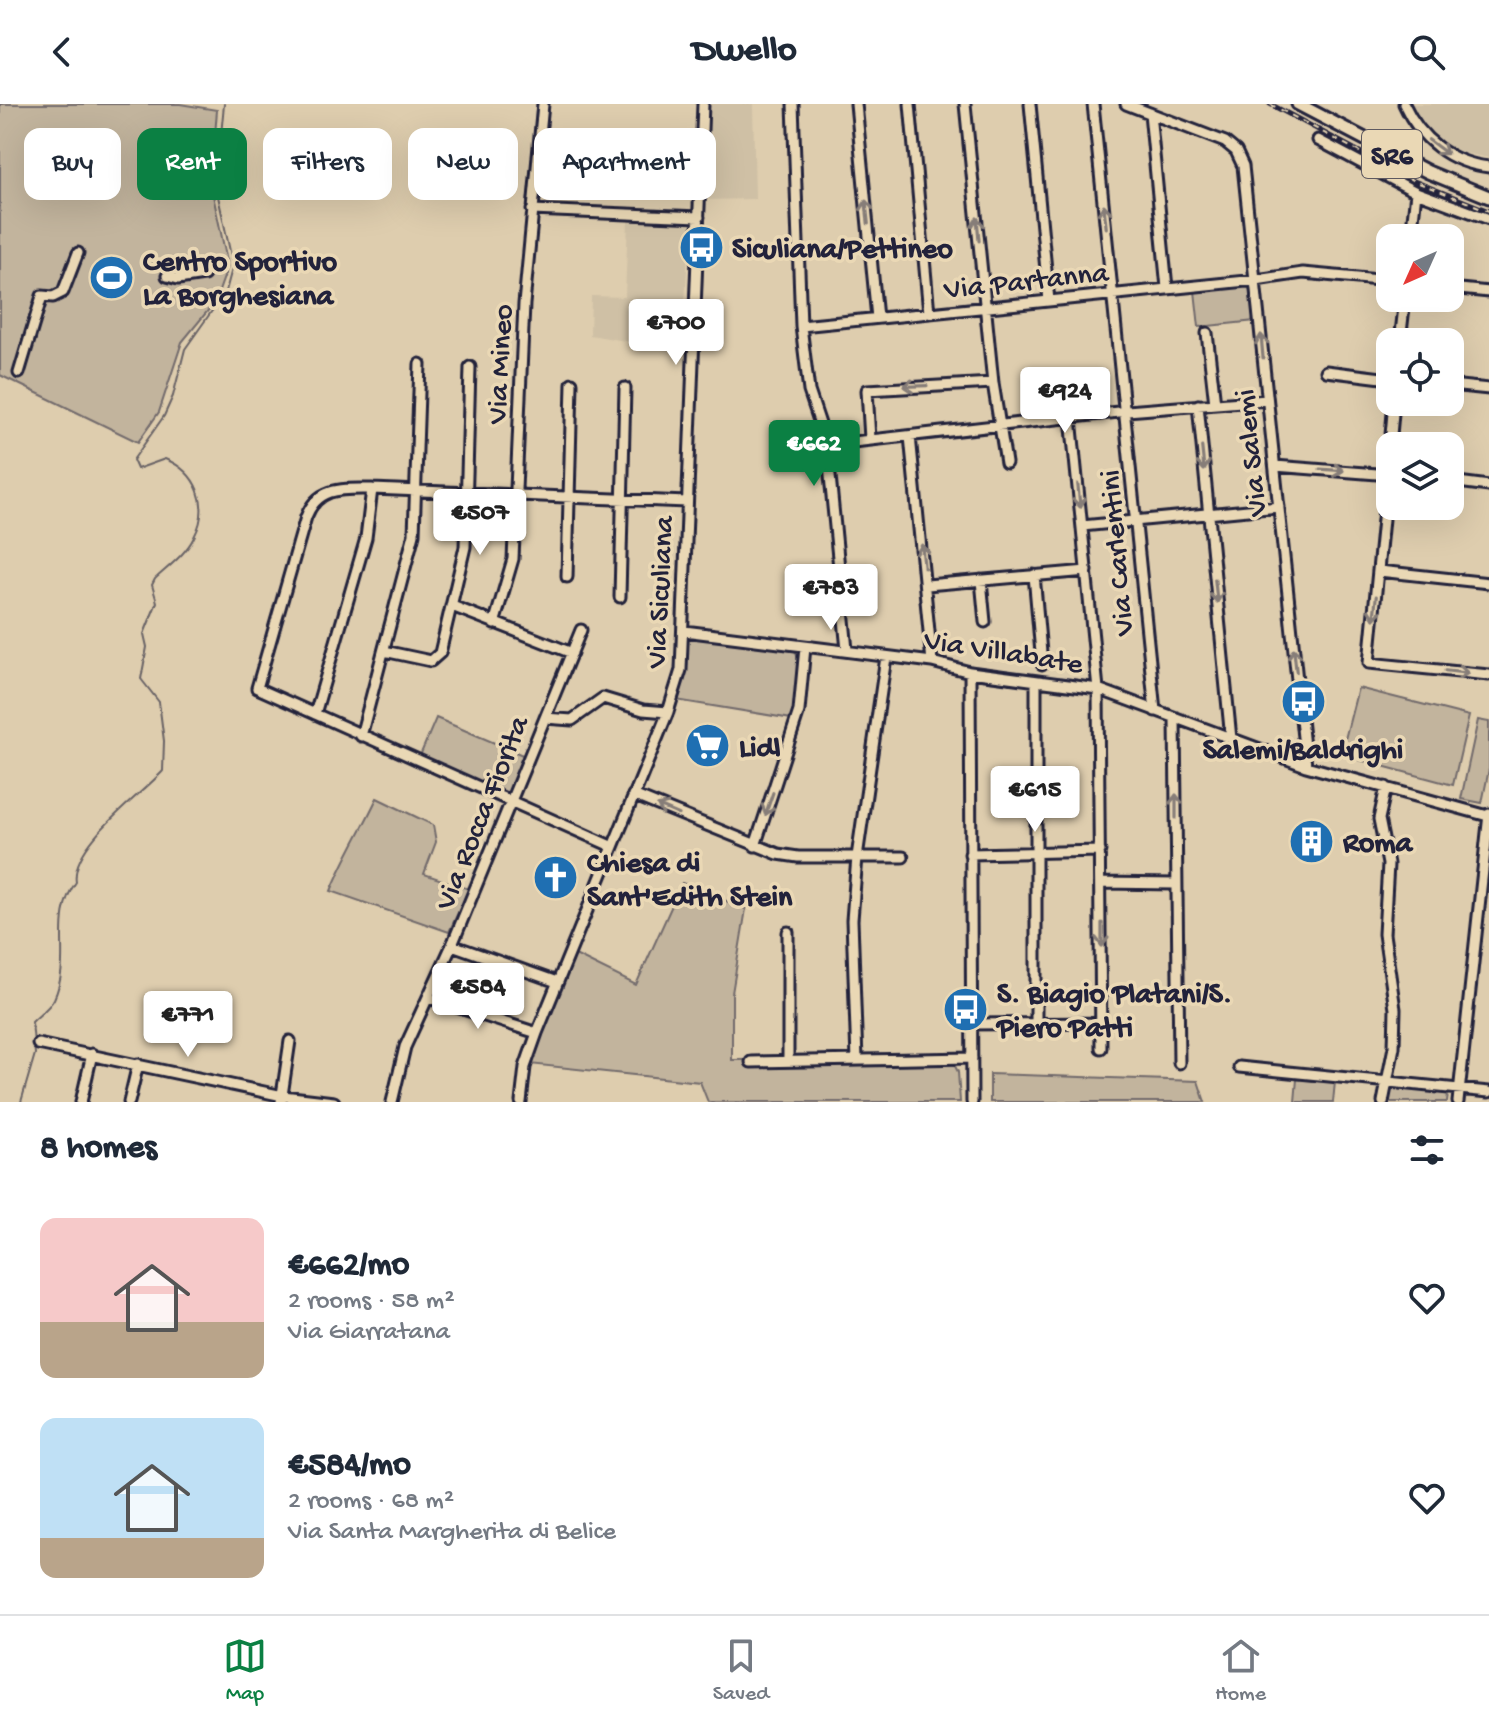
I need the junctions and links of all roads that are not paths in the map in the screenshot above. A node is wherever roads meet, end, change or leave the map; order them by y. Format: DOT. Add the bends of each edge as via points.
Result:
graph roads {
  1 [pos="543,104"];
  2 [pos="703,104"];
  3 [pos="793,104"];
  4 [pos="856,104"];
  5 [pos="910,104"];
  6 [pos="965,104"];
  7 [pos="1030,104"];
  8 [pos="1093,104"];
  9 [pos="1126,104"];
  10 [pos="1298,104"];
  11 [pos="1404,104"];
  12 [pos="1150,113"];
  13 [pos="1318,140"];
  14 [pos="1489,167"];
  15 [pos="1416,192"];
  16 [pos="1489,197"];
  17 [pos="532,210"];
  18 [pos="699,217"];
  19 [pos="1489,219"];
  20 [pos="1413,224"];
  21 [pos="78,253"];
  22 [pos="204,275"];
  23 [pos="167,276"];
  24 [pos="1256,280"];
  25 [pos="1376,280"];
  26 [pos="1167,288"];
  27 [pos="1464,289"];
  28 [pos="1489,292"];
  29 [pos="1114,293"];
  30 [pos="1049,301"];
  31 [pos="985,307"];
  32 [pos="929,313"];
  33 [pos="877,318"];
  34 [pos="801,326"];
  35 [pos="1207,333"];
  36 [pos="420,364"];
  37 [pos="470,367"];
  38 [pos="1326,371"];
  39 [pos="19,373"];
  40 [pos="1376,377"];
  41 [pos="572,383"];
  42 [pos="993,383"];
  43 [pos="1464,386"];
  44 [pos="625,388"];
  45 [pos="1489,389"];
  46 [pos="1267,400"];
  47 [pos="1215,404"];
  48 [pos="1198,405"];
  49 [pos="1127,411"];
  50 [pos="1071,418"];
  51 [pos="999,426"];
  52 [pos="910,436"];
  53 [pos="870,439"];
  54 [pos="827,445"];
  55 [pos="1006,463"];
  56 [pos="1275,466"];
  57 [pos="1376,474"];
  58 [pos="1464,483"];
  59 [pos="1489,486"];
  60 [pos="372,489"];
  61 [pos="418,491"];
  62 [pos="467,495"];
  63 [pos="516,496"];
  64 [pos="568,498"];
  65 [pos="624,499"];
  66 [pos="687,502"];
  67 [pos="1279,507"];
  68 [pos="1209,513"];
  69 [pos="1384,520"];
  70 [pos="1136,521"];
  71 [pos="1082,526"];
  72 [pos="1087,571"];
  73 [pos="1379,571"];
  74 [pos="1034,575"];
  75 [pos="567,577"];
  76 [pos="981,580"];
  77 [pos="1489,583"];
  78 [pos="927,585"];
  79 [pos="620,597"];
  80 [pos="452,606"];
  81 [pos="985,622"];
  82 [pos="494,624"];
  83 [pos="581,630"];
  84 [pos="684,631"];
  85 [pos="805,647"];
  86 [pos="847,650"];
  87 [pos="384,651"];
  88 [pos="572,653"];
  89 [pos="886,657"];
  90 [pos="932,662"];
  91 [pos="1042,664"];
  92 [pos="970,672"];
  93 [pos="1489,675"];
  94 [pos="1036,682"];
  95 [pos="1098,689"];
  96 [pos="1155,711"];
  97 [pos="668,712"];
  98 [pos="315,714"];
  99 [pos="545,718"];
  100 [pos="1175,719"];
  101 [pos="361,736"];
  102 [pos="1231,739"];
  103 [pos="1306,766"];
  104 [pos="1386,787"];
  105 [pos="633,795"];
  106 [pos="509,803"];
  107 [pos="1489,815"];
  108 [pos="611,846"];
  109 [pos="755,846"];
  110 [pos="1037,850"];
  111 [pos="1100,851"];
  112 [pos="970,854"];
  113 [pos="857,857"];
  114 [pos="903,857"];
  115 [pos="1102,883"];
  116 [pos="1176,884"];
  117 [pos="788,932"];
  118 [pos="452,945"];
  119 [pos="557,982"];
  120 [pos="429,998"];
  121 [pos="1036,1023"];
  122 [pos="1102,1023"];
  123 [pos="971,1024"];
  124 [pos="537,1033"];
  125 [pos="290,1041"];
  126 [pos="38,1044"];
  127 [pos="1101,1048"];
  128 [pos="92,1054"];
  129 [pos="972,1058"];
  130 [pos="788,1060"];
  131 [pos="857,1060"];
  132 [pos="751,1062"];
  133 [pos="1179,1063"];
  134 [pos="138,1064"];
  135 [pos="1239,1067"];
  136 [pos="1385,1082"];
  137 [pos="1460,1089"];
  138 [pos="1489,1092"];
  139 [pos="282,1099"];
  140 [pos="81,1102"];
  141 [pos="129,1102"];
  142 [pos="334,1102"];
  143 [pos="392,1102"];
  144 [pos="521,1102"];
  145 [pos="972,1102"];
  146 [pos="1383,1102"];
  147 [pos="1458,1102"];
  1 -- 17 [label="street, Via Mineo"];
  2 -- 18 [label="street, Via Siculiana"];
  3 -- 34 [label="street"];
  33 -- 4 [label="street, one-way"];
  5 -- 32 [label="street"];
  31 -- 6 [label="street, one-way"];
  7 -- 30 [label="street"];
  29 -- 8 [label="street, Via Carlentini, one-way"];
  9 -- 12 [label="street"];
  10 -- 16 [label="main road, SR6" via="1432,174"];
  11 -- 14 [label="street, one-way" via="1437,147 1464,162"];
  12 -- 24 [label="street, Via Salemi" via="1236,151 1243,166"];
  12 -- 26 [label="street"];
  13 -- 15 [label="street"];
  15 -- 19 [label="street"];
  15 -- 20 [label="street"];
  17 -- 18 [label="street"];
  17 -- 63 [label="street, Via Mineo"];
  18 -- 66 [label="street, Via Siculiana"];
  21 -- 39 [label="street" via="63,292 42,296"];
  22 -- 23 [label="street"];
  24 -- 25 [label="street, Via Partanna" via="1303,273"];
  24 -- 26 [label="street, Via Partanna"];
  46 -- 24 [label="street, Via Salemi, one-way"];
  26 -- 29 [label="street, Via Partanna"];
  27 -- 28 [label="street"];
  29 -- 30 [label="street, Via Partanna"];
  29 -- 49 [label="street, Via Carlentini"];
  30 -- 31 [label="street, Via Partanna"];
  31 -- 32 [label="street, Via Partanna"];
  31 -- 42 [label="street"];
  32 -- 33 [label="street, Via Partanna"];
  33 -- 34 [label="street, Via Partanna"];
  34 -- 54 [label="street" via="812,402"];
  35 -- 47 [label="street"];
  36 -- 61 [label="street"];
  37 -- 62 [label="street"];
  38 -- 40 [label="street"];
  41 -- 64 [label="street"];
  42 -- 51 [label="street"];
  42 -- 53 [label="street, one-way" via="867,390"];
  43 -- 45 [label="street"];
  44 -- 65 [label="street"];
  46 -- 47 [label="street"];
  46 -- 56 [label="street, Via Salemi"];
  47 -- 48 [label="street"];
  48 -- 49 [label="street"];
  48 -- 68 [label="street, one-way"];
  49 -- 50 [label="street"];
  49 -- 70 [label="street, Via Carlentini"];
  50 -- 51 [label="street"];
  50 -- 71 [label="street, one-way"];
  51 -- 52 [label="street"];
  51 -- 55 [label="street"];
  52 -- 53 [label="street"];
  78 -- 52 [label="street, one-way"];
  53 -- 54 [label="street"];
  54 -- 86 [label="street"];
  56 -- 57 [label="street, one-way"];
  56 -- 67 [label="street, Via Salemi"];
  58 -- 59 [label="street"];
  60 -- 61 [label="street"];
  60 -- 98 [label="street" via="366,538"];
  60 -- 98 [label="street" via="330,491 310,507 257,688"];
  61 -- 62 [label="street"];
  61 -- 87 [label="street" via="414,534"];
  62 -- 63 [label="street"];
  62 -- 80 [label="street" via="465,547"];
  63 -- 64 [label="street"];
  63 -- 82 [label="street, Via Mineo" via="512,566"];
  64 -- 65 [label="street"];
  64 -- 75 [label="street"];
  65 -- 66 [label="street"];
  65 -- 79 [label="street"];
  66 -- 84 [label="street, Via Siculiana"];
  67 -- 68 [label="street"];
  103 -- 67 [label="street, Via Salemi, one-way"];
  68 -- 70 [label="street"];
  68 -- 102 [label="street, one-way"];
  69 -- 73 [label="street"];
  70 -- 71 [label="street"];
  70 -- 96 [label="street, Via Carlentini"];
  71 -- 72 [label="street"];
  72 -- 74 [label="street"];
  72 -- 95 [label="street"];
  73 -- 77 [label="street"];
  73 -- 93 [label="street, one-way" via="1369,663"];
  74 -- 76 [label="street"];
  74 -- 91 [label="street"];
  76 -- 78 [label="street"];
  76 -- 81 [label="street"];
  78 -- 90 [label="street"];
  80 -- 82 [label="street"];
  80 -- 87 [label="street" via="436,659"];
  82 -- 88 [label="street"];
  83 -- 88 [label="street, Via Rocca Fiorita"];
  84 -- 85 [label="street, Via Villabate"];
  84 -- 97 [label="street, Via Siculiana" via="681,670"];
  85 -- 86 [label="street, Via Villabate"];
  85 -- 109 [label="street, one-way" via="801,707"];
  86 -- 89 [label="street, Via Villabate"];
  87 -- 101 [label="street"];
  88 -- 99 [label="street, Via Rocca Fiorita"];
  89 -- 90 [label="street, Via Villabate"];
  89 -- 113 [label="street"];
  90 -- 92 [label="street, Via Villabate"];
  92 -- 94 [label="street, Via Villabate"];
  92 -- 112 [label="street"];
  94 -- 95 [label="street, Via Villabate"];
  94 -- 110 [label="street"];
  95 -- 96 [label="street, Via Villabate"];
  95 -- 111 [label="street"];
  96 -- 100 [label="street, Via Villabate"];
  97 -- 99 [label="street" via="605,697 572,720"];
  97 -- 105 [label="street, Via Siculiana"];
  98 -- 101 [label="street"];
  99 -- 106 [label="street, Via Rocca Fiorita"];
  100 -- 102 [label="street, Via Villabate"];
  116 -- 100 [label="street, one-way"];
  101 -- 106 [label="street"];
  102 -- 103 [label="street, Via Villabate"];
  103 -- 104 [label="street, Via Villabate"];
  104 -- 107 [label="street, Via Villabate"];
  104 -- 136 [label="street" via="1379,819 1388,864 1384,934 1395,1009 1394,1047"];
  105 -- 108 [label="street, Via Siculiana"];
  109 -- 105 [label="street, one-way"];
  106 -- 108 [label="street"];
  106 -- 118 [label="street, Via Rocca Fiorita"];
  107 -- 137 [label="street"];
  108 -- 119 [label="street, Via Siculiana"];
  109 -- 113 [label="street" via="798,857"];
  110 -- 111 [label="street"];
  110 -- 112 [label="street"];
  110 -- 121 [label="street"];
  111 -- 115 [label="street"];
  112 -- 123 [label="street"];
  113 -- 114 [label="street"];
  113 -- 131 [label="street" via="852,920"];
  115 -- 116 [label="street"];
  115 -- 122 [label="street, one-way"];
  116 -- 133 [label="street"];
  117 -- 130 [label="street"];
  118 -- 119 [label="street"];
  118 -- 120 [label="street, Via Rocca Fiorita"];
  119 -- 124 [label="street, Via Siculiana"];
  120 -- 124 [label="street"];
  120 -- 143 [label="street, Via Rocca Fiorita" via="405,1047"];
  121 -- 122 [label="street"];
  121 -- 123 [label="street"];
  122 -- 127 [label="street"];
  123 -- 129 [label="street"];
  124 -- 144 [label="street, Via Siculiana" via="525,1067"];
  125 -- 139 [label="street"];
  126 -- 128 [label="street"];
  128 -- 134 [label="street"];
  128 -- 140 [label="street"];
  129 -- 131 [label="street"];
  129 -- 145 [label="street"];
  130 -- 131 [label="street"];
  130 -- 132 [label="street"];
  134 -- 139 [label="street"];
  134 -- 141 [label="street"];
  135 -- 136 [label="street"];
  136 -- 137 [label="street"];
  136 -- 146 [label="street"];
  137 -- 138 [label="street"];
  137 -- 147 [label="street"];
  139 -- 142 [label="street"];
}
